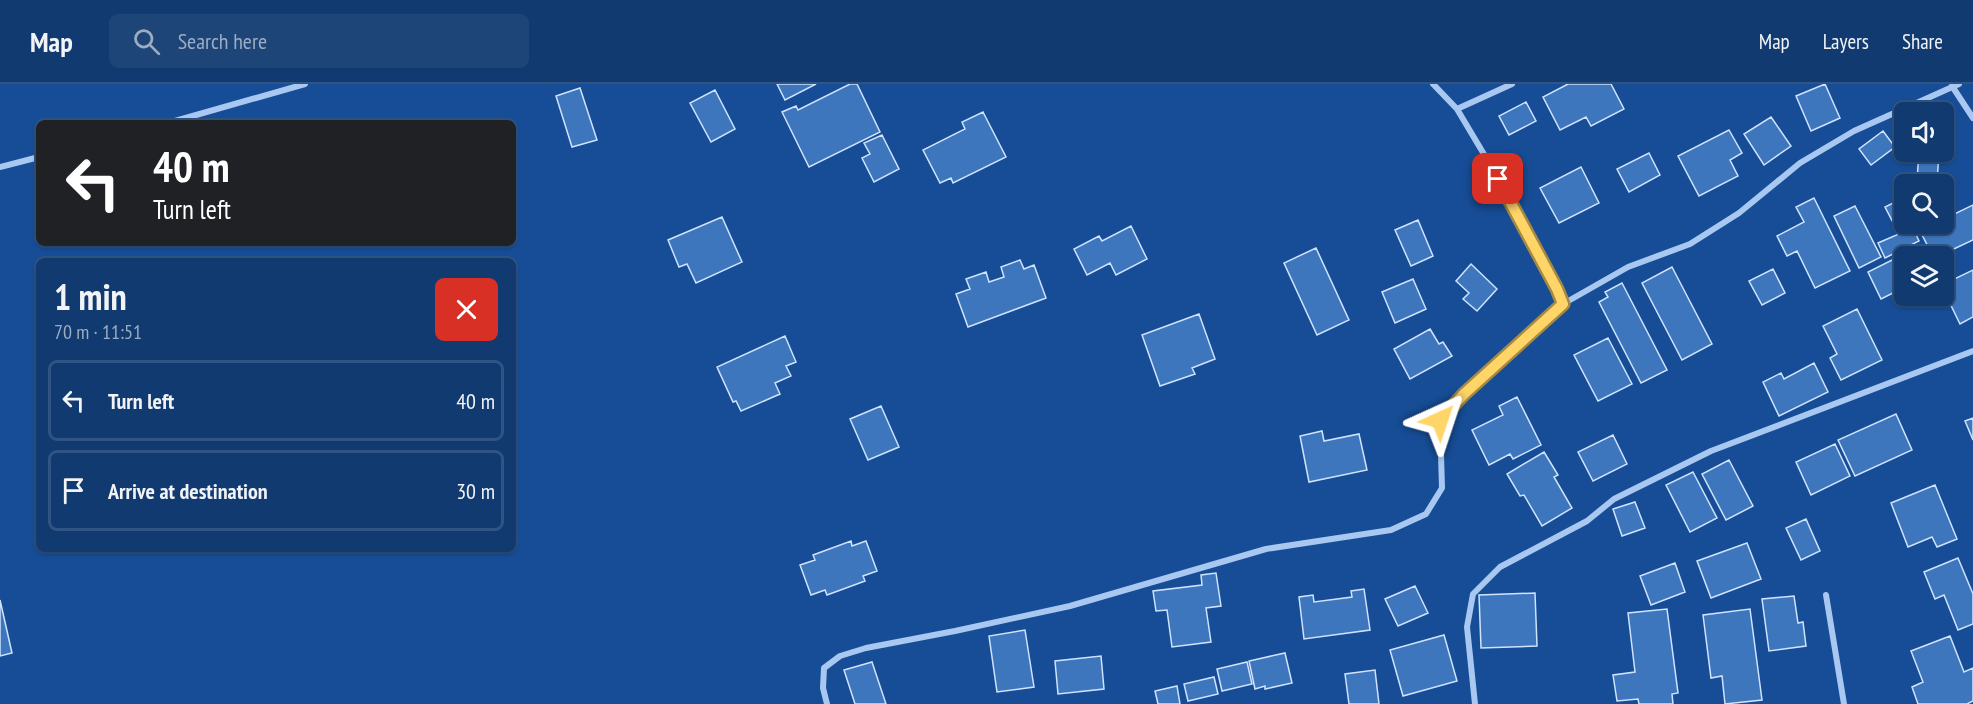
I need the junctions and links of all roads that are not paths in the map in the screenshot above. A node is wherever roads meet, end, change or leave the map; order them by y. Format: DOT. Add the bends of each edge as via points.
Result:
graph roads {
  1 [pos="305,84"];
  2 [pos="1433,84"];
  3 [pos="1512,84"];
  4 [pos="1956,85"];
  5 [pos="1457,109"];
  6 [pos="1973,118"];
  7 [pos="179,120"];
  8 [pos="36,158"];
  9 [pos="0,167"];
  10 [pos="1563,304"];
  11 [pos="1973,351"];
  12 [pos="1826,595"];
  13 [pos="827,704"];
  14 [pos="1475,704"];
  15 [pos="1844,704"];
  1 -- 7 [label="street"];
  2 -- 5 [label="street"];
  3 -- 5 [label="street"];
  4 -- 6 [label="street"];
  4 -- 10 [label="street" via="1854,131 1800,163 1739,213 1690,244 1628,267"];
  5 -- 10 [label="street"];
  8 -- 9 [label="street"];
  10 -- 13 [label="street" via="1440,420 1442,488 1426,514 1391,530 1266,549 1070,606 840,656 824,668"];
  11 -- 14 [label="street" via="1711,451 1614,499 1587,521 1500,567 1473,594 1467,627"];
  12 -- 15 [label="street"];
}
